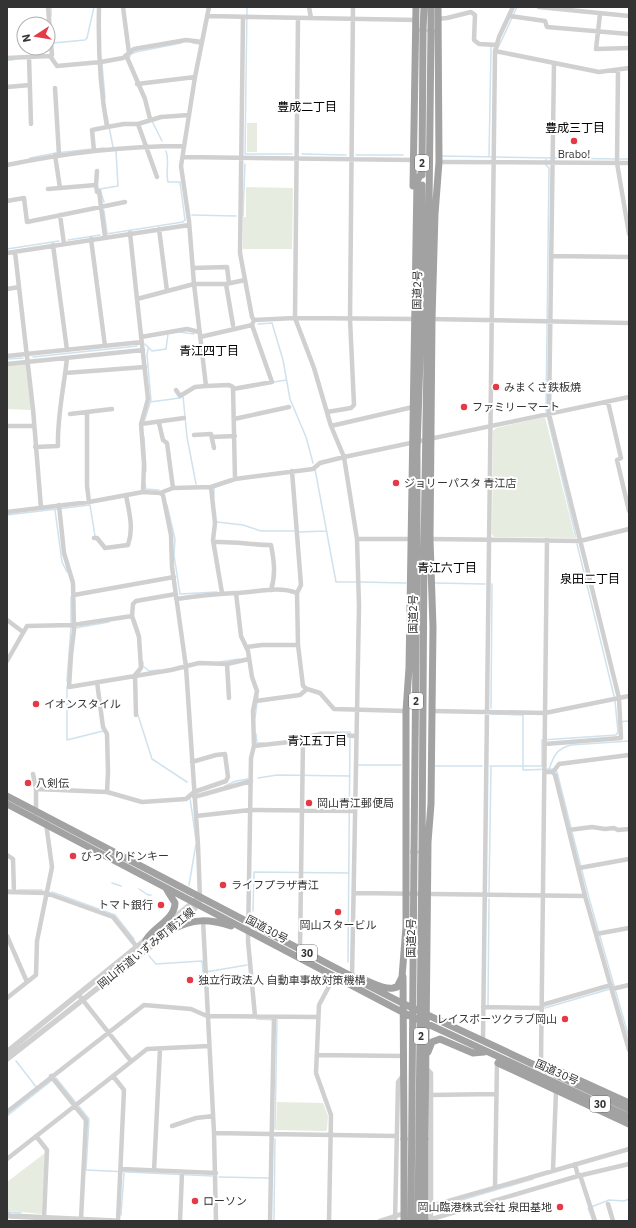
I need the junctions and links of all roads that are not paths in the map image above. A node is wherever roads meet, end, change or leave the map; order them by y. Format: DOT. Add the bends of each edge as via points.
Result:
graph roads {
  1 [pos="48,7"];
  2 [pos="99,7"];
  3 [pos="123,7"];
  4 [pos="209,7"];
  5 [pos="310,7"];
  6 [pos="353,7"];
  7 [pos="416,7"];
  8 [pos="424,7"];
  9 [pos="431,7"];
  10 [pos="438,7"];
  11 [pos="514,7"];
  12 [pos="539,7"];
  13 [pos="600,14"];
  14 [pos="207,16"];
  15 [pos="511,16"];
  16 [pos="629,16"];
  17 [pos="245,18"];
  18 [pos="298,18"];
  19 [pos="311,18"];
  20 [pos="353,18"];
  21 [pos="438,19"];
  22 [pos="416,20"];
  23 [pos="427,31"];
  24 [pos="598,32"];
  25 [pos="629,34"];
  26 [pos="202,42"];
  27 [pos="497,45"];
  28 [pos="629,48"];
  29 [pos="495,51"];
  30 [pos="128,54"];
  31 [pos="51,57"];
  32 [pos="7,58"];
  33 [pos="29,58"];
  34 [pos="101,62"];
  35 [pos="554,63"];
  36 [pos="629,68"];
  37 [pos="618,70"];
  38 [pos="430,72"];
  39 [pos="195,77"];
  40 [pos="138,84"];
  41 [pos="30,85"];
  42 [pos="7,87"];
  43 [pos="55,88"];
  44 [pos="189,116"];
  45 [pos="151,119"];
  46 [pos="31,124"];
  47 [pos="138,124"];
  48 [pos="109,127"];
  49 [pos="184,146"];
  50 [pos="146,147"];
  51 [pos="94,150"];
  52 [pos="58,154"];
  53 [pos="183,157"];
  54 [pos="492,158"];
  55 [pos="241,159"];
  56 [pos="297,159"];
  57 [pos="351,160"];
  58 [pos="413,160"];
  59 [pos="617,160"];
  60 [pos="550,161"];
  61 [pos="439,162"];
  62 [pos="629,163"];
  63 [pos="7,166"];
  64 [pos="97,171"];
  65 [pos="422,172"];
  66 [pos="157,177"];
  67 [pos="96,184"];
  68 [pos="60,188"];
  69 [pos="48,189"];
  70 [pos="7,201"];
  71 [pos="125,202"];
  72 [pos="101,207"];
  73 [pos="435,214"];
  74 [pos="60,215"];
  75 [pos="189,225"];
  76 [pos="159,229"];
  77 [pos="130,233"];
  78 [pos="629,234"];
  79 [pos="104,237"];
  80 [pos="91,240"];
  81 [pos="64,244"];
  82 [pos="53,245"];
  83 [pos="15,252"];
  84 [pos="7,253"];
  85 [pos="415,254"];
  86 [pos="551,256"];
  87 [pos="629,257"];
  88 [pos="193,268"];
  89 [pos="245,280"];
  90 [pos="194,284"];
  91 [pos="227,284"];
  92 [pos="19,287"];
  93 [pos="7,289"];
  94 [pos="168,291"];
  95 [pos="425,295"];
  96 [pos="138,299"];
  97 [pos="295,318"];
  98 [pos="350,319"];
  99 [pos="414,319"];
  100 [pos="432,319"];
  101 [pos="254,320"];
  102 [pos="491,320"];
  103 [pos="548,321"];
  104 [pos="629,322"];
  105 [pos="252,325"];
  106 [pos="233,326"];
  107 [pos="199,334"];
  108 [pos="142,340"];
  109 [pos="105,346"];
  110 [pos="67,350"];
  111 [pos="143,350"];
  112 [pos="28,354"];
  113 [pos="7,356"];
  114 [pos="67,358"];
  115 [pos="29,362"];
  116 [pos="7,364"];
  117 [pos="145,367"];
  118 [pos="65,372"];
  119 [pos="206,386"];
  120 [pos="233,389"];
  121 [pos="176,390"];
  122 [pos="629,398"];
  123 [pos="608,402"];
  124 [pos="289,407"];
  125 [pos="413,407"];
  126 [pos="112,409"];
  127 [pos="87,412"];
  128 [pos="327,412"];
  129 [pos="70,414"];
  130 [pos="547,414"];
  131 [pos="184,418"];
  132 [pos="234,419"];
  133 [pos="159,423"];
  134 [pos="143,424"];
  135 [pos="7,426"];
  136 [pos="34,426"];
  137 [pos="331,426"];
  138 [pos="490,426"];
  139 [pos="194,435"];
  140 [pos="235,436"];
  141 [pos="212,437"];
  142 [pos="431,439"];
  143 [pos="413,442"];
  144 [pos="35,447"];
  145 [pos="214,448"];
  146 [pos="344,458"];
  147 [pos="292,471"];
  148 [pos="235,479"];
  149 [pos="211,487"];
  150 [pos="173,488"];
  151 [pos="143,492"];
  152 [pos="160,493"];
  153 [pos="126,495"];
  154 [pos="89,502"];
  155 [pos="40,508"];
  156 [pos="59,508"];
  157 [pos="629,511"];
  158 [pos="7,512"];
  159 [pos="629,529"];
  160 [pos="94,538"];
  161 [pos="357,539"];
  162 [pos="412,539"];
  163 [pos="430,539"];
  164 [pos="547,540"];
  165 [pos="488,541"];
  166 [pos="580,541"];
  167 [pos="214,542"];
  168 [pos="420,550"];
  169 [pos="174,577"];
  170 [pos="271,590"];
  171 [pos="222,593"];
  172 [pos="236,593"];
  173 [pos="297,593"];
  174 [pos="74,595"];
  175 [pos="431,596"];
  176 [pos="176,597"];
  177 [pos="133,617"];
  178 [pos="7,620"];
  179 [pos="73,627"];
  180 [pos="23,632"];
  181 [pos="298,645"];
  182 [pos="248,646"];
  183 [pos="249,659"];
  184 [pos="7,661"];
  185 [pos="227,664"];
  186 [pos="186,667"];
  187 [pos="409,668"];
  188 [pos="423,672"];
  189 [pos="136,675"];
  190 [pos="97,682"];
  191 [pos="307,689"];
  192 [pos="629,696"];
  193 [pos="229,698"];
  194 [pos="619,698"];
  195 [pos="256,702"];
  196 [pos="356,709"];
  197 [pos="406,711"];
  198 [pos="432,711"];
  199 [pos="487,711"];
  200 [pos="545,713"];
  201 [pos="136,715"];
  202 [pos="352,736"];
  203 [pos="305,740"];
  204 [pos="545,741"];
  205 [pos="254,746"];
  206 [pos="629,755"];
  207 [pos="192,762"];
  208 [pos="545,770"];
  209 [pos="554,770"];
  210 [pos="33,774"];
  211 [pos="251,781"];
  212 [pos="36,789"];
  213 [pos="107,792"];
  214 [pos="194,794"];
  215 [pos="415,795"];
  216 [pos="7,796"];
  217 [pos="7,804"];
  218 [pos="250,810"];
  219 [pos="302,810"];
  220 [pos="351,811"];
  221 [pos="36,815"];
  222 [pos="196,816"];
  223 [pos="46,820"];
  224 [pos="629,829"];
  225 [pos="571,830"];
  226 [pos="418,852"];
  227 [pos="7,855"];
  228 [pos="629,859"];
  229 [pos="581,867"];
  230 [pos="166,888"];
  231 [pos="7,892"];
  232 [pos="14,892"];
  233 [pos="46,893"];
  234 [pos="354,893"];
  235 [pos="407,893"];
  236 [pos="428,894"];
  237 [pos="485,895"];
  238 [pos="544,896"];
  239 [pos="585,896"];
  240 [pos="197,902"];
  241 [pos="202,920"];
  242 [pos="249,921"];
  243 [pos="629,928"];
  244 [pos="172,930"];
  245 [pos="246,931"];
  246 [pos="598,934"];
  247 [pos="7,936"];
  248 [pos="146,940"];
  249 [pos="137,947"];
  250 [pos="300,948"];
  251 [pos="403,966"];
  252 [pos="334,977"];
  253 [pos="352,977"];
  254 [pos="27,982"];
  255 [pos="629,985"];
  256 [pos="612,988"];
  257 [pos="78,994"];
  258 [pos="7,998"];
  259 [pos="82,1000"];
  260 [pos="404,1004"];
  261 [pos="542,1006"];
  262 [pos="486,1007"];
  263 [pos="404,1013"];
  264 [pos="426,1014"];
  265 [pos="207,1016"];
  266 [pos="255,1016"];
  267 [pos="318,1017"];
  268 [pos="274,1019"];
  269 [pos="427,1024"];
  270 [pos="108,1032"];
  271 [pos="483,1040"];
  272 [pos="628,1042"];
  273 [pos="209,1046"];
  274 [pos="160,1048"];
  275 [pos="629,1050"];
  276 [pos="7,1052"];
  277 [pos="484,1052"];
  278 [pos="317,1055"];
  279 [pos="403,1056"];
  280 [pos="8,1058"];
  281 [pos="131,1061"];
  282 [pos="497,1062"];
  283 [pos="541,1063"];
  284 [pos="426,1068"];
  285 [pos="404,1074"];
  286 [pos="51,1076"];
  287 [pos="113,1076"];
  288 [pos="573,1087"];
  289 [pos="556,1091"];
  290 [pos="496,1094"];
  291 [pos="431,1095"];
  292 [pos="629,1103"];
  293 [pos="76,1105"];
  294 [pos="629,1109"];
  295 [pos="7,1112"];
  296 [pos="213,1116"];
  297 [pos="629,1117"];
  298 [pos="629,1124"];
  299 [pos="172,1126"];
  300 [pos="214,1133"];
  301 [pos="272,1133"];
  302 [pos="330,1135"];
  303 [pos="36,1136"];
  304 [pos="396,1136"];
  305 [pos="629,1149"];
  306 [pos="7,1159"];
  307 [pos="575,1164"];
  308 [pos="629,1164"];
  309 [pos="154,1170"];
  310 [pos="553,1170"];
  311 [pos="121,1171"];
  312 [pos="216,1173"];
  313 [pos="182,1174"];
  314 [pos="579,1175"];
  315 [pos="495,1187"];
  316 [pos="432,1196"];
  317 [pos="440,1203"];
  318 [pos="608,1204"];
  319 [pos="431,1205"];
  320 [pos="8,1216"];
  321 [pos="44,1218"];
  322 [pos="81,1219"];
  323 [pos="395,1219"];
  324 [pos="116,1221"];
  325 [pos="180,1221"];
  326 [pos="216,1221"];
  327 [pos="270,1221"];
  328 [pos="329,1221"];
  329 [pos="380,1221"];
  330 [pos="404,1221"];
  331 [pos="411,1221"];
  332 [pos="418,1221"];
  333 [pos="428,1221"];
  334 [pos="595,1221"];
  335 [pos="614,1221"];
  1 -- 31 [label="street"];
  2 -- 34 [label="street" via="98,37"];
  3 -- 30 [label="street"];
  4 -- 14 [label="street"];
  5 -- 19 [label="street"];
  6 -- 20 [label="street"];
  7 -- 22 [label="highway"];
  8 -- 23 [label="highway, 国道2号 / 2, bridge"];
  9 -- 23 [label="highway, 国道2号 / 2, bridge"];
  10 -- 21 [label="highway, 2"];
  11 -- 15 [label="street"];
  12 -- 13 [label="street"];
  13 -- 16 [label="street"];
  13 -- 24 [label="street"];
  14 -- 17 [label="street"];
  14 -- 26 [label="street"];
  15 -- 24 [label="street" via="545,21 546,27"];
  15 -- 27 [label="street"];
  17 -- 18 [label="street"];
  17 -- 55 [label="street"];
  18 -- 19 [label="street"];
  18 -- 56 [label="street"];
  19 -- 20 [label="street"];
  20 -- 22 [label="street"];
  20 -- 57 [label="street"];
  21 -- 22 [label="street"];
  21 -- 27 [label="street" via="471,12 475,15 474,40 479,44"];
  21 -- 61 [label="highway, 2"];
  22 -- 58 [label="highway"];
  23 -- 38 [label="highway, 国道2号 / 2"];
  23 -- 65 [label="highway, 国道2号 / 2"];
  24 -- 25 [label="street"];
  24 -- 28 [label="street" via="596,49"];
  26 -- 30 [label="street" via="186,40 134,49"];
  26 -- 39 [label="street"];
  27 -- 29 [label="street"];
  29 -- 35 [label="street"];
  29 -- 54 [label="street"];
  30 -- 34 [label="street" via="123,58"];
  30 -- 40 [label="street"];
  31 -- 33 [label="street"];
  31 -- 34 [label="street" via="57,66"];
  32 -- 33 [label="street"];
  33 -- 41 [label="street"];
  34 -- 48 [label="street" via="103,104"];
  35 -- 37 [label="street" via="600,72"];
  35 -- 60 [label="street"];
  36 -- 37 [label="street"];
  37 -- 59 [label="street"];
  38 -- 73 [label="highway" via="434,111"];
  38 -- 95 [label="highway, 国道2号 / 2"];
  39 -- 40 [label="street"];
  39 -- 44 [label="street"];
  40 -- 45 [label="street"];
  41 -- 42 [label="street"];
  41 -- 46 [label="street"];
  43 -- 52 [label="street"];
  44 -- 45 [label="street"];
  44 -- 49 [label="street"];
  45 -- 47 [label="street"];
  47 -- 48 [label="street"];
  47 -- 50 [label="street"];
  48 -- 51 [label="street" via="92,130"];
  49 -- 50 [label="street"];
  49 -- 53 [label="street"];
  50 -- 51 [label="street"];
  50 -- 66 [label="street"];
  51 -- 52 [label="street"];
  52 -- 63 [label="street"];
  52 -- 68 [label="street"];
  53 -- 55 [label="street"];
  53 -- 75 [label="street"];
  54 -- 60 [label="street"];
  54 -- 61 [label="street"];
  54 -- 102 [label="street"];
  55 -- 56 [label="street"];
  55 -- 89 [label="street" via="240,253"];
  56 -- 57 [label="street"];
  56 -- 97 [label="street"];
  57 -- 58 [label="street"];
  57 -- 98 [label="street"];
  58 -- 85 [label="highway"];
  59 -- 60 [label="street"];
  59 -- 62 [label="street"];
  59 -- 78 [label="street"];
  60 -- 86 [label="street"];
  61 -- 73 [label="highway, 2"];
  64 -- 67 [label="street"];
  65 -- 85 [label="highway" via="417,181"];
  65 -- 95 [label="highway, 国道2号 / 2"];
  67 -- 68 [label="street"];
  67 -- 72 [label="street"];
  68 -- 69 [label="street"];
  70 -- 74 [label="street" via="24,198 27,222"];
  71 -- 72 [label="street"];
  72 -- 74 [label="street"];
  72 -- 79 [label="street"];
  73 -- 100 [label="highway"];
  74 -- 81 [label="street"];
  75 -- 76 [label="street"];
  75 -- 88 [label="street"];
  76 -- 77 [label="street"];
  76 -- 94 [label="street"];
  77 -- 79 [label="street"];
  77 -- 96 [label="street"];
  79 -- 80 [label="street"];
  80 -- 81 [label="street"];
  80 -- 109 [label="street"];
  81 -- 82 [label="street"];
  82 -- 83 [label="street"];
  82 -- 110 [label="street"];
  83 -- 84 [label="street"];
  83 -- 92 [label="street"];
  85 -- 99 [label="highway"];
  86 -- 87 [label="street"];
  86 -- 103 [label="street"];
  88 -- 90 [label="street"];
  88 -- 91 [label="street" via="227,267"];
  89 -- 91 [label="street"];
  89 -- 101 [label="street"];
  90 -- 91 [label="street"];
  90 -- 94 [label="street"];
  90 -- 107 [label="street"];
  91 -- 106 [label="street"];
  92 -- 93 [label="street"];
  92 -- 112 [label="street"];
  94 -- 96 [label="street"];
  95 -- 168 [label="highway, 国道2号 / 2, bridge"];
  96 -- 108 [label="street"];
  97 -- 98 [label="street"];
  97 -- 101 [label="street"];
  97 -- 128 [label="street"];
  98 -- 99 [label="street"];
  98 -- 128 [label="street" via="354,405 351,408"];
  99 -- 100 [label="street"];
  99 -- 125 [label="highway"];
  100 -- 102 [label="street"];
  100 -- 142 [label="highway"];
  101 -- 105 [label="street"];
  102 -- 103 [label="street"];
  102 -- 138 [label="street"];
  103 -- 104 [label="street"];
  103 -- 130 [label="street"];
  105 -- 107 [label="street"];
  105 -- 120 [label="street" via="272,382"];
  107 -- 108 [label="street" via="187,329"];
  107 -- 119 [label="street"];
  108 -- 109 [label="street"];
  108 -- 111 [label="street"];
  109 -- 110 [label="street"];
  110 -- 112 [label="street"];
  111 -- 114 [label="street"];
  111 -- 117 [label="street"];
  112 -- 113 [label="street"];
  112 -- 115 [label="street"];
  114 -- 115 [label="street"];
  114 -- 118 [label="street"];
  115 -- 116 [label="street"];
  115 -- 136 [label="street"];
  117 -- 118 [label="street"];
  117 -- 134 [label="street" via="148,399"];
  118 -- 144 [label="street" via="58,446"];
  119 -- 120 [label="street" via="229,385"];
  119 -- 121 [label="street" via="187,390 180,396"];
  120 -- 132 [label="street"];
  122 -- 123 [label="street"];
  123 -- 130 [label="street"];
  123 -- 157 [label="street" via="621,458 617,460"];
  124 -- 132 [label="street"];
  125 -- 137 [label="street"];
  125 -- 143 [label="highway"];
  126 -- 127 [label="street"];
  127 -- 129 [label="street"];
  127 -- 154 [label="street"];
  128 -- 137 [label="street"];
  130 -- 138 [label="street"];
  130 -- 166 [label="street"];
  131 -- 133 [label="street"];
  132 -- 140 [label="street"];
  133 -- 134 [label="street"];
  133 -- 150 [label="street" via="163,440 167,443"];
  134 -- 151 [label="street"];
  135 -- 136 [label="street"];
  136 -- 144 [label="street"];
  137 -- 146 [label="street"];
  138 -- 142 [label="street"];
  138 -- 165 [label="street"];
  139 -- 141 [label="street" via="211,434"];
  140 -- 141 [label="street"];
  140 -- 148 [label="street"];
  141 -- 145 [label="street"];
  142 -- 143 [label="street"];
  142 -- 163 [label="highway"];
  143 -- 146 [label="street"];
  143 -- 162 [label="highway"];
  144 -- 155 [label="street"];
  146 -- 147 [label="street" via="320,463 313,469"];
  146 -- 161 [label="street"];
  147 -- 148 [label="street"];
  147 -- 173 [label="street" via="301,585"];
  148 -- 149 [label="street"];
  149 -- 150 [label="street"];
  149 -- 167 [label="street" via="215,523"];
  150 -- 152 [label="street"];
  151 -- 152 [label="street"];
  151 -- 153 [label="street"];
  152 -- 169 [label="street" via="163,495 171,535"];
  153 -- 154 [label="street"];
  153 -- 160 [label="street" via="132,526 128,544 105,548 97,538"];
  154 -- 156 [label="street"];
  155 -- 156 [label="street"];
  155 -- 158 [label="street"];
  156 -- 174 [label="street" via="64,553 72,575"];
  159 -- 166 [label="street"];
  161 -- 162 [label="street"];
  161 -- 196 [label="street"];
  162 -- 163 [label="street"];
  162 -- 187 [label="highway"];
  163 -- 165 [label="street"];
  163 -- 175 [label="highway"];
  164 -- 165 [label="street"];
  164 -- 166 [label="street"];
  164 -- 200 [label="street"];
  165 -- 199 [label="street"];
  166 -- 194 [label="street"];
  167 -- 170 [label="street" via="271,545 275,567"];
  167 -- 171 [label="street"];
  168 -- 188 [label="highway, 国道2号 / 2"];
  168 -- 215 [label="highway, 国道2号 / 2"];
  169 -- 174 [label="street"];
  169 -- 176 [label="street"];
  170 -- 172 [label="street"];
  170 -- 173 [label="street"];
  171 -- 172 [label="street"];
  171 -- 176 [label="street"];
  172 -- 182 [label="street" via="242,642"];
  173 -- 181 [label="street"];
  174 -- 179 [label="street"];
  175 -- 188 [label="highway" via="428,660"];
  175 -- 198 [label="highway"];
  176 -- 177 [label="street" via="136,601 133,604"];
  176 -- 186 [label="street"];
  177 -- 179 [label="street"];
  177 -- 189 [label="street" via="139,637 141,668"];
  178 -- 180 [label="street"];
  179 -- 180 [label="street" via="27,626"];
  179 -- 190 [label="street" via="69,687"];
  180 -- 184 [label="street"];
  181 -- 182 [label="street"];
  181 -- 191 [label="street" via="303,686"];
  182 -- 183 [label="street"];
  183 -- 185 [label="street"];
  183 -- 195 [label="street" via="257,690"];
  185 -- 186 [label="street" via="199,664"];
  185 -- 193 [label="street"];
  186 -- 189 [label="street"];
  186 -- 207 [label="street"];
  187 -- 197 [label="highway"];
  187 -- 215 [label="highway" via="411,757"];
  188 -- 226 [label="highway, 国道2号 / 2"];
  189 -- 190 [label="street"];
  189 -- 201 [label="street"];
  190 -- 213 [label="street" via="103,727 107,734"];
  191 -- 195 [label="street" via="300,695"];
  191 -- 196 [label="street" via="320,693 334,710"];
  192 -- 194 [label="street"];
  194 -- 200 [label="street"];
  194 -- 204 [label="street" via="620,738"];
  195 -- 205 [label="street"];
  196 -- 197 [label="street"];
  196 -- 202 [label="street"];
  197 -- 235 [label="highway"];
  198 -- 199 [label="street"];
  198 -- 236 [label="highway"];
  199 -- 200 [label="street"];
  199 -- 237 [label="street"];
  200 -- 204 [label="street"];
  202 -- 203 [label="street" via="321,735 307,737"];
  202 -- 220 [label="street" via="355,765"];
  203 -- 205 [label="street" via="301,738"];
  203 -- 219 [label="street"];
  204 -- 208 [label="street"];
  205 -- 211 [label="street"];
  206 -- 209 [label="street" via="559,764"];
  207 -- 214 [label="street"];
  207 -- 214 [label="street" via="225,754 228,777 226,781"];
  208 -- 209 [label="street"];
  208 -- 238 [label="street"];
  209 -- 225 [label="street"];
  210 -- 212 [label="street"];
  211 -- 214 [label="street"];
  211 -- 218 [label="street"];
  212 -- 213 [label="street"];
  212 -- 221 [label="street"];
  213 -- 214 [label="street" via="142,802 186,799"];
  214 -- 222 [label="street"];
  215 -- 226 [label="highway, 国道2号 / 2"];
  216 -- 221 [label="highway, 国道30号 / 30"];
  217 -- 221 [label="highway, 国道30号 / 30"];
  218 -- 219 [label="street"];
  218 -- 222 [label="street"];
  218 -- 242 [label="street"];
  219 -- 220 [label="street"];
  219 -- 250 [label="street"];
  220 -- 234 [label="street"];
  221 -- 223 [label="highway, 国道30号 / 30"];
  222 -- 240 [label="street"];
  223 -- 230 [label="highway, 国道30号 / 30"];
  223 -- 233 [label="street" via="52,867"];
  223 -- 240 [label="highway, 国道30号 / 30"];
  224 -- 225 [label="street" via="592,827"];
  225 -- 229 [label="street"];
  226 -- 331 [label="highway, 国道2号 / 2, bridge"];
  226 -- 332 [label="highway, 国道2号 / 2, bridge"];
  227 -- 232 [label="street" via="13,859"];
  228 -- 229 [label="street"];
  229 -- 239 [label="street"];
  230 -- 240 [label="highway, 国道30号 / 30"];
  230 -- 248 [label="highway" via="175,903 174,911"];
  231 -- 232 [label="street"];
  232 -- 233 [label="street"];
  233 -- 249 [label="street" via="113,917"];
  233 -- 254 [label="street" via="37,941 36,974"];
  234 -- 235 [label="street"];
  234 -- 253 [label="street"];
  235 -- 236 [label="street"];
  235 -- 251 [label="highway"];
  236 -- 237 [label="street"];
  236 -- 264 [label="highway"];
  237 -- 238 [label="street"];
  237 -- 262 [label="street"];
  238 -- 239 [label="street"];
  238 -- 261 [label="street"];
  239 -- 246 [label="street"];
  240 -- 242 [label="highway, 国道30号 / 30"];
  240 -- 244 [label="street, 岡山市道いずみ町青江線"];
  240 -- 245 [label="highway, 国道30号 / 30"];
  240 -- 248 [label="street, 岡山市道いずみ町青江線"];
  241 -- 244 [label="highway" via="188,922"];
  241 -- 245 [label="highway" via="219,922"];
  241 -- 265 [label="street"];
  242 -- 245 [label="street"];
  242 -- 250 [label="highway, 国道30号 / 30"];
  243 -- 246 [label="street"];
  244 -- 259 [label="street, 岡山市道いずみ町青江線"];
  245 -- 252 [label="highway, 国道30号 / 30"];
  245 -- 266 [label="street"];
  246 -- 256 [label="street"];
  247 -- 254 [label="street"];
  248 -- 249 [label="street, 岡山市道いずみ町青江線"];
  249 -- 257 [label="street, 岡山市道いずみ町青江線"];
  250 -- 253 [label="highway, 国道30号 / 30"];
  251 -- 253 [label="highway" via="400,982 393,988 384,988 365,979"];
  251 -- 260 [label="highway"];
  252 -- 263 [label="highway, 国道30号 / 30"];
  252 -- 267 [label="street" via="319,1005"];
  253 -- 260 [label="highway, 国道30号 / 30"];
  254 -- 258 [label="street"];
  255 -- 256 [label="street"];
  256 -- 261 [label="street"];
  256 -- 272 [label="street"];
  257 -- 259 [label="street"];
  257 -- 276 [label="street, 岡山市道いずみ町青江線"];
  259 -- 270 [label="street"];
  259 -- 280 [label="street, 岡山市道いずみ町青江線"];
  260 -- 263 [label="highway"];
  260 -- 264 [label="highway, 国道30号 / 30"];
  261 -- 262 [label="street"];
  261 -- 283 [label="street"];
  262 -- 271 [label="street"];
  263 -- 269 [label="highway, 国道30号 / 30"];
  263 -- 279 [label="highway"];
  264 -- 269 [label="highway"];
  264 -- 271 [label="highway, 国道30号 / 30"];
  265 -- 266 [label="street"];
  265 -- 270 [label="street" via="191,1009 144,1005"];
  265 -- 273 [label="street"];
  266 -- 268 [label="street"];
  267 -- 268 [label="street"];
  267 -- 278 [label="street"];
  268 -- 301 [label="street"];
  269 -- 277 [label="highway, 国道30号 / 30"];
  269 -- 284 [label="highway"];
  270 -- 281 [label="street"];
  270 -- 286 [label="street"];
  271 -- 283 [label="highway"];
  271 -- 288 [label="highway, 国道30号 / 30"];
  272 -- 275 [label="street"];
  273 -- 274 [label="street"];
  273 -- 296 [label="street"];
  274 -- 281 [label="street" via="147,1049"];
  274 -- 309 [label="street"];
  277 -- 282 [label="highway"];
  277 -- 284 [label="highway" via="473,1053 445,1040 436,1040 429,1046"];
  277 -- 288 [label="highway, 国道30号 / 30"];
  278 -- 279 [label="street"];
  278 -- 302 [label="street" via="316,1073 331,1115"];
  279 -- 285 [label="highway"];
  281 -- 287 [label="street"];
  282 -- 289 [label="highway"];
  282 -- 290 [label="street"];
  283 -- 292 [label="highway"];
  284 -- 291 [label="street" via="431,1073"];
  284 -- 333 [label="highway, bridge"];
  285 -- 304 [label="street" via="398,1082"];
  285 -- 330 [label="highway, bridge"];
  286 -- 293 [label="street"];
  286 -- 295 [label="street"];
  287 -- 293 [label="street"];
  287 -- 311 [label="street" via="124,1090"];
  288 -- 294 [label="highway, 国道30号 / 30"];
  288 -- 297 [label="highway, 国道30号 / 30"];
  289 -- 298 [label="highway"];
  289 -- 310 [label="street"];
  290 -- 291 [label="street"];
  290 -- 315 [label="street"];
  291 -- 316 [label="street"];
  293 -- 303 [label="street"];
  293 -- 322 [label="street" via="86,1120"];
  296 -- 299 [label="street" via="196,1118"];
  296 -- 300 [label="street"];
  300 -- 301 [label="street"];
  300 -- 312 [label="street"];
  301 -- 302 [label="street"];
  301 -- 327 [label="street"];
  302 -- 304 [label="street"];
  302 -- 328 [label="street"];
  303 -- 306 [label="street"];
  303 -- 321 [label="street" via="47,1150"];
  304 -- 323 [label="street"];
  305 -- 307 [label="street"];
  307 -- 310 [label="street"];
  307 -- 314 [label="street"];
  308 -- 314 [label="street"];
  309 -- 311 [label="street"];
  309 -- 313 [label="street"];
  310 -- 315 [label="street"];
  311 -- 324 [label="street"];
  312 -- 313 [label="street"];
  312 -- 326 [label="street"];
  313 -- 325 [label="street"];
  314 -- 333 [label="street"];
  314 -- 334 [label="street"];
  315 -- 317 [label="street"];
  316 -- 317 [label="street"];
  316 -- 319 [label="street"];
  317 -- 319 [label="street"];
  318 -- 335 [label="street"];
  319 -- 323 [label="street"];
  319 -- 333 [label="street"];
  320 -- 321 [label="street"];
  321 -- 322 [label="street"];
  322 -- 324 [label="street"];
  323 -- 329 [label="street"];
}
